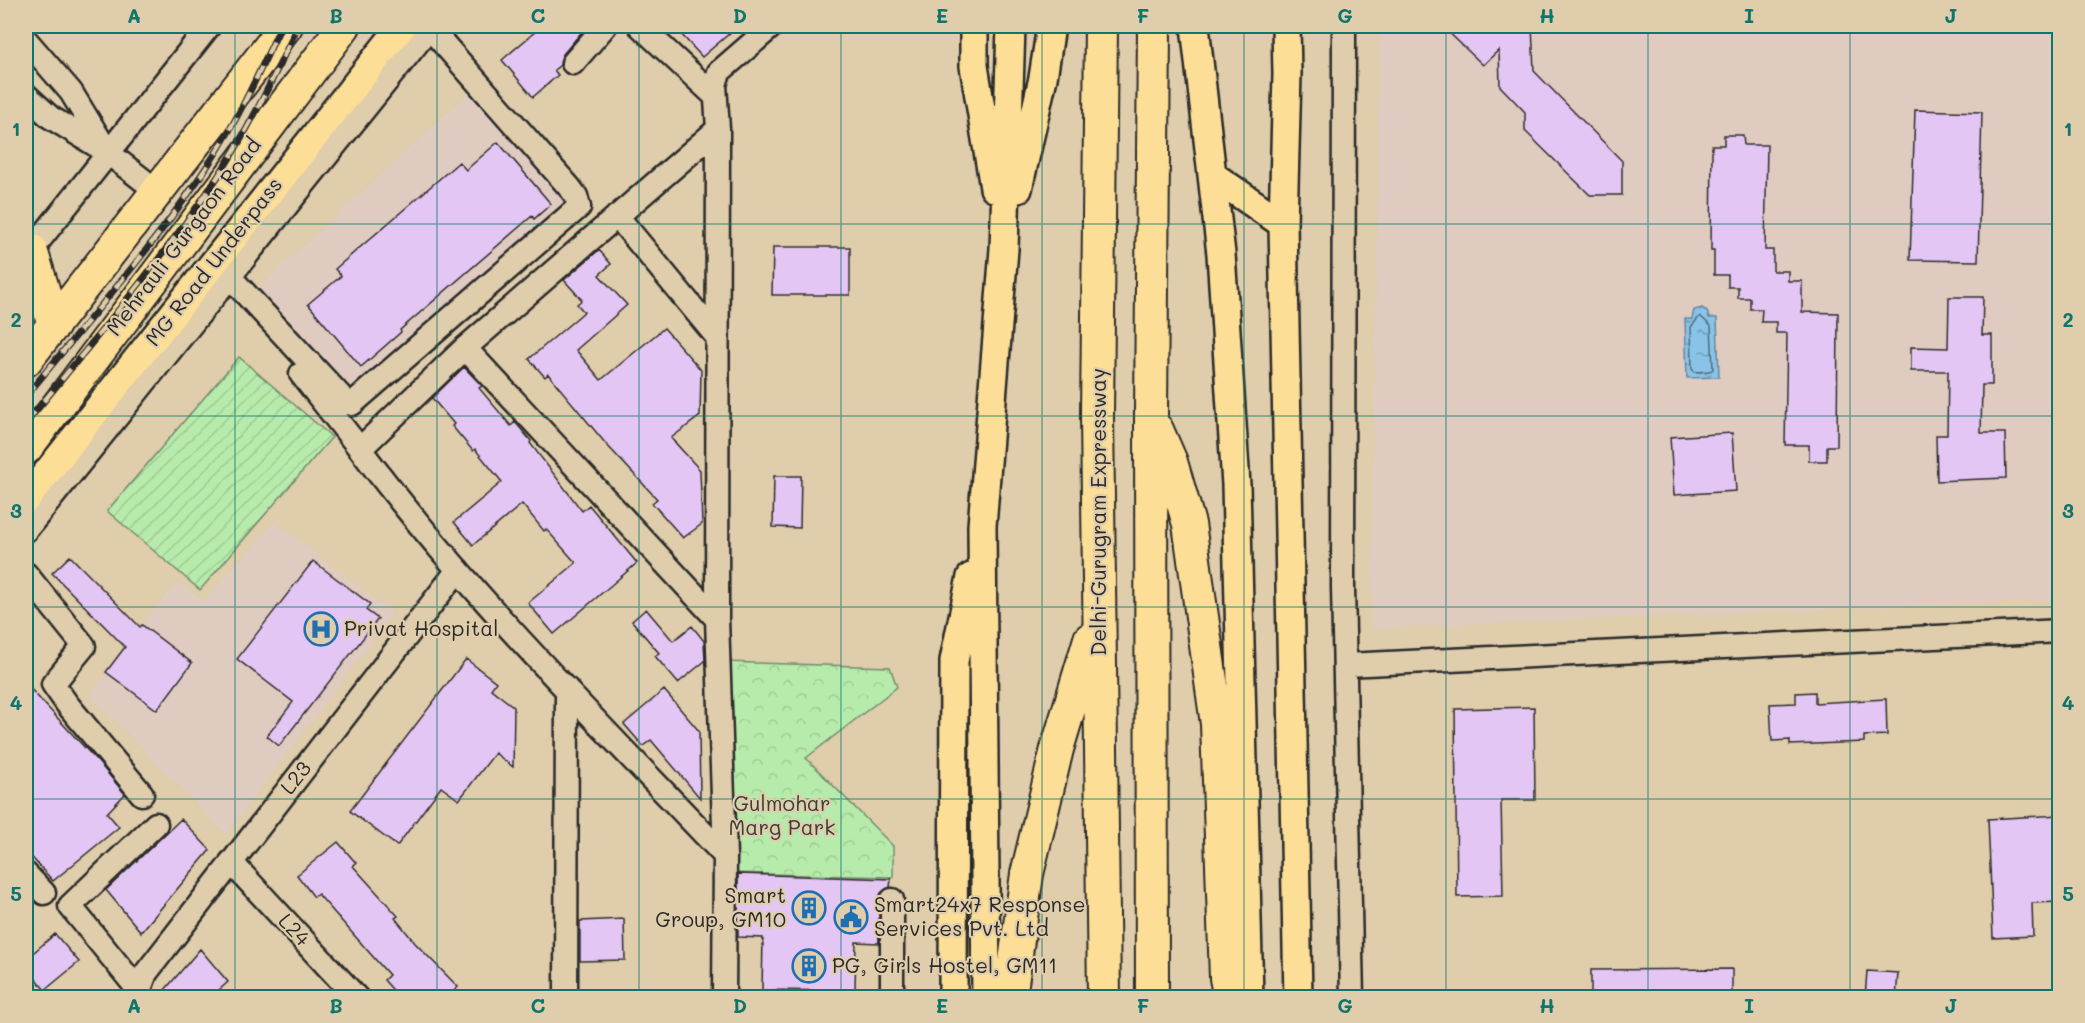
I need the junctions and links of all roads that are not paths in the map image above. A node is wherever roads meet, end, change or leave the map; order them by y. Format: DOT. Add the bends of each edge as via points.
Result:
graph roads {
  1 [pos="209,26"];
  2 [pos="286,26"];
  3 [pos="344,26"];
  4 [pos="402,26"];
  5 [pos="430,26"];
  6 [pos="605,26"];
  7 [pos="640,26"];
  8 [pos="772,26"];
  9 [pos="974,26"];
  10 [pos="1051,26"];
  11 [pos="1101,26"];
  12 [pos="1154,26"];
  13 [pos="1195,26"];
  14 [pos="1286,26"];
  15 [pos="1344,26"];
  16 [pos="1011,35"];
  17 [pos="26,40"];
  18 [pos="573,63"];
  19 [pos="26,94"];
  20 [pos="715,96"];
  21 [pos="718,129"];
  22 [pos="107,152"];
  23 [pos="1212,175"];
  24 [pos="157,191"];
  25 [pos="618,216"];
  26 [pos="1283,224"];
  27 [pos="1004,249"];
  28 [pos="28,254"];
  29 [pos="226,280"];
  30 [pos="54,325"];
  31 [pos="717,337"];
  32 [pos="465,348"];
  33 [pos="26,360"];
  34 [pos="1151,415"];
  35 [pos="26,448"];
  36 [pos="360,449"];
  37 [pos="26,499"];
  38 [pos="982,526"];
  39 [pos="26,530"];
  40 [pos="458,570"];
  41 [pos="30,590"];
  42 [pos="1099,609"];
  43 [pos="717,619"];
  44 [pos="2060,631"];
  45 [pos="1346,665"];
  46 [pos="567,689"];
  47 [pos="142,794"];
  48 [pos="156,824"];
  49 [pos="725,856"];
  50 [pos="231,862"];
  51 [pos="26,874"];
  52 [pos="44,893"];
  53 [pos="892,900"];
  54 [pos="143,993"];
  55 [pos="357,998"];
  56 [pos="566,998"];
  57 [pos="724,998"];
  58 [pos="892,998"];
  59 [pos="952,998"];
  60 [pos="987,998"];
  61 [pos="1010,998"];
  62 [pos="1104,998"];
  63 [pos="1152,998"];
  64 [pos="1230,998"];
  65 [pos="1249,998"];
  66 [pos="1298,998"];
  67 [pos="1352,998"];
  1 -- 22 [label="street"];
  2 -- 24 [label="highway"];
  3 -- 35 [label="highway, Mehrauli Gurgaon Road"];
  4 -- 37 [label="main road, MG Road Underpass"];
  5 -- 29 [label="street"];
  5 -- 29 [label="street" via="570,188 579,207 352,404"];
  6 -- 18 [label="street"];
  7 -- 20 [label="street"];
  8 -- 20 [label="street" via="719,72"];
  9 -- 27 [label="main road" via="974,66"];
  10 -- 27 [label="main road" via="1044,78"];
  11 -- 42 [label="highway, Delhi-Gurugram Expressway"];
  12 -- 34 [label="highway"];
  13 -- 23 [label="main road"];
  14 -- 26 [label="main road"];
  15 -- 45 [label="street"];
  16 -- 27 [label="main road"];
  17 -- 22 [label="street" via="71,92"];
  19 -- 22 [label="street" via="50,117"];
  20 -- 21 [label="street"];
  21 -- 25 [label="street"];
  21 -- 31 [label="street"];
  22 -- 24 [label="street"];
  22 -- 28 [label="street"];
  23 -- 26 [label="main road"];
  23 -- 65 [label="main road" via="1236,485"];
  24 -- 30 [label="highway"];
  25 -- 31 [label="street"];
  25 -- 32 [label="street"];
  26 -- 66 [label="main road"];
  27 -- 38 [label="main road"];
  28 -- 30 [label="highway"];
  29 -- 36 [label="street"];
  29 -- 39 [label="street"];
  30 -- 33 [label="highway"];
  31 -- 43 [label="street"];
  32 -- 36 [label="street"];
  32 -- 43 [label="street"];
  34 -- 63 [label="highway"];
  34 -- 64 [label="highway" via="1171,462 1189,524 1217,724 1226,978"];
  36 -- 40 [label="street"];
  38 -- 59 [label="main road" via="954,661"];
  38 -- 60 [label="main road"];
  40 -- 46 [label="street"];
  40 -- 50 [label="street, L23"];
  41 -- 47 [label="street" via="84,646 53,684"];
  42 -- 61 [label="highway" via="1057,749 1027,874"];
  42 -- 62 [label="highway, Delhi-Gurugram Expressway"];
  43 -- 49 [label="street"];
  44 -- 45 [label="street"];
  45 -- 67 [label="street"];
  46 -- 49 [label="street"];
  46 -- 56 [label="street"];
  48 -- 54 [label="street" via="70,906"];
  49 -- 57 [label="street"];
  50 -- 54 [label="street, L23" via="146,973"];
  50 -- 55 [label="street, L24"];
  51 -- 52 [label="street"];
  53 -- 58 [label="street"];
}
